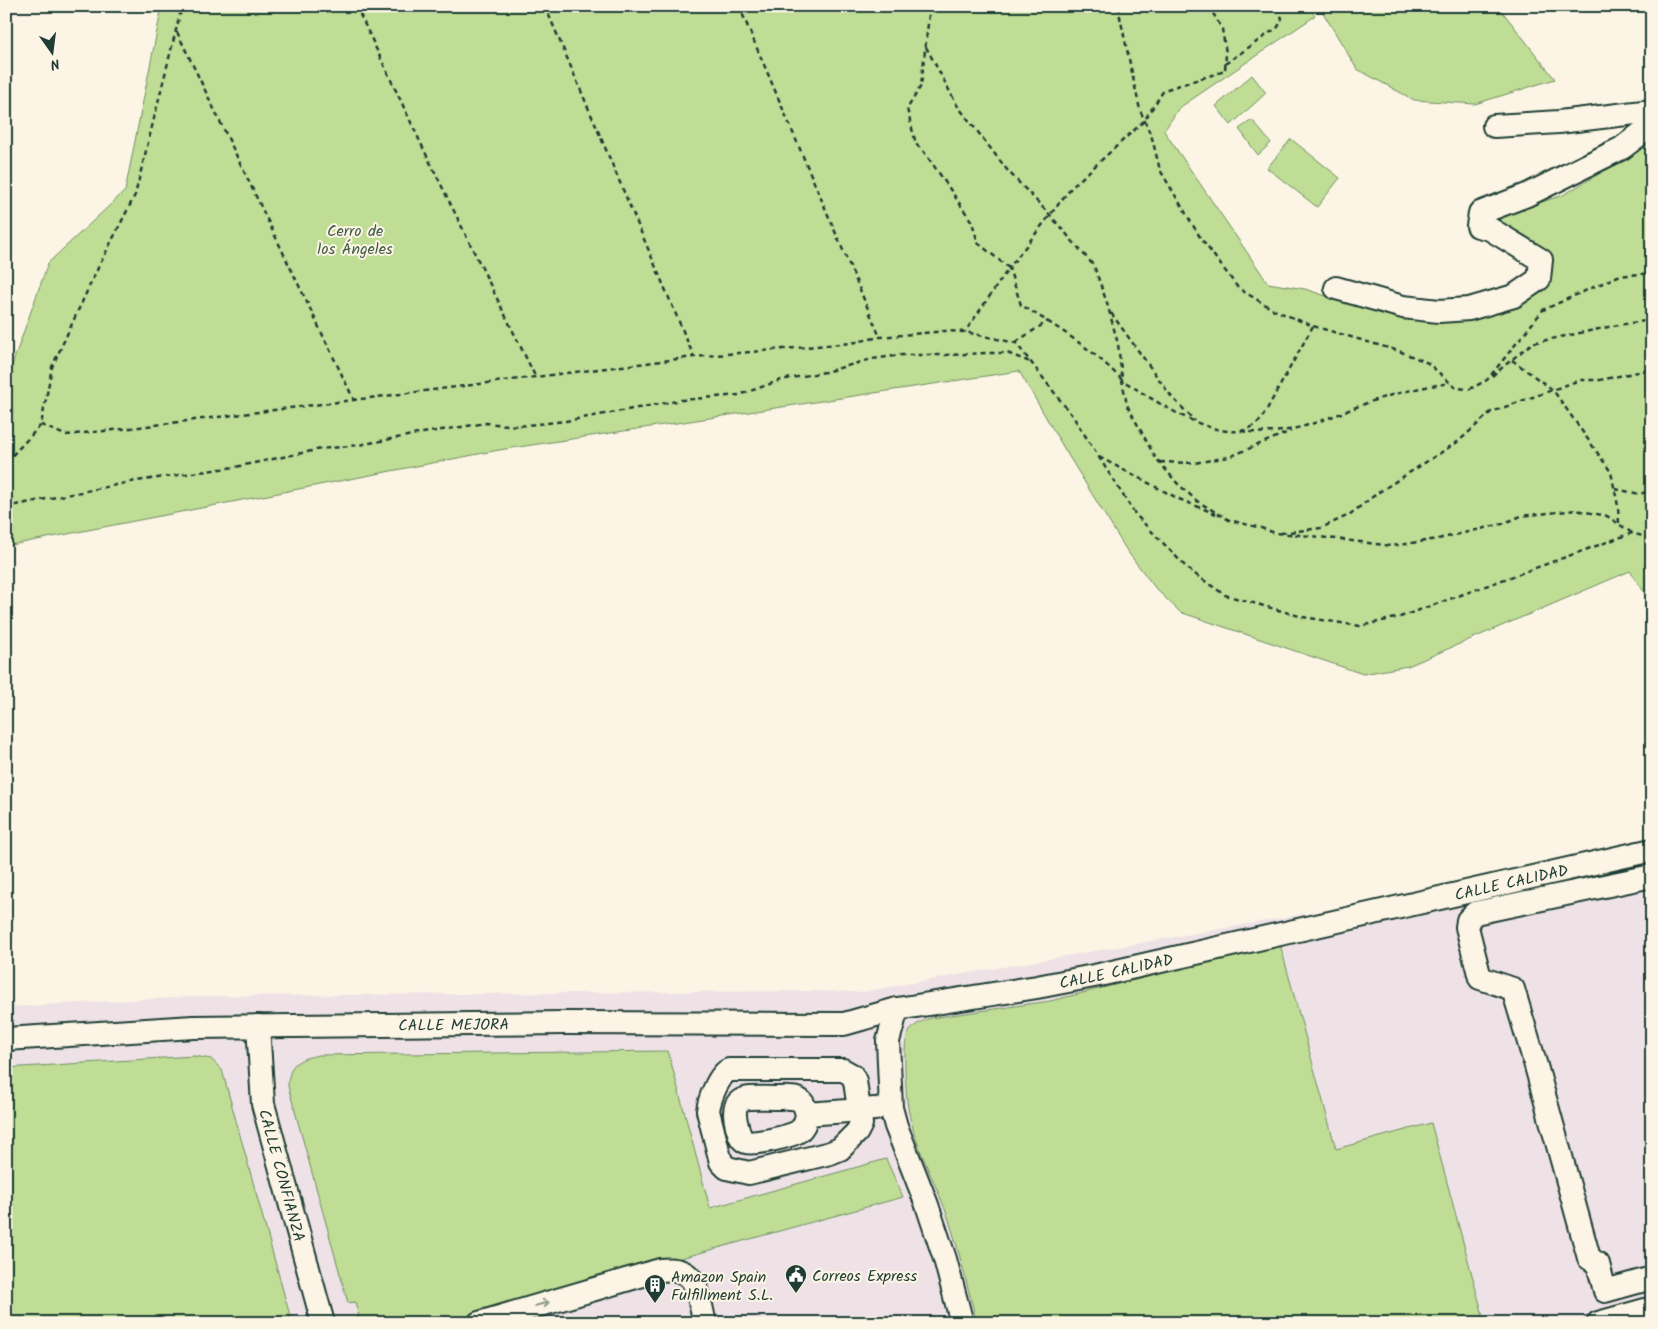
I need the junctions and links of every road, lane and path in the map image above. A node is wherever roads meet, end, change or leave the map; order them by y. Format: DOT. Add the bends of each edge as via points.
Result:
graph roads {
  1 [pos="182,6"];
  2 [pos="356,6"];
  3 [pos="545,6"];
  4 [pos="739,6"];
  5 [pos="930,6"];
  6 [pos="1119,6"];
  7 [pos="1209,6"];
  8 [pos="1276,6"];
  9 [pos="177,30"];
  10 [pos="926,47"];
  11 [pos="1225,64"];
  12 [pos="1652,111"];
  13 [pos="1144,121"];
  14 [pos="1652,125"];
  15 [pos="1494,126"];
  16 [pos="1050,215"];
  17 [pos="1009,268"];
  18 [pos="1652,273"];
  19 [pos="1336,288"];
  20 [pos="1110,312"];
  21 [pos="1652,320"];
  22 [pos="1048,321"];
  23 [pos="1313,326"];
  24 [pos="965,332"];
  25 [pos="880,337"];
  26 [pos="1016,343"];
  27 [pos="694,357"];
  28 [pos="1512,360"];
  29 [pos="1030,362"];
  30 [pos="1652,369"];
  31 [pos="536,378"];
  32 [pos="1122,380"];
  33 [pos="1487,380"];
  34 [pos="1450,383"];
  35 [pos="1553,390"];
  36 [pos="354,400"];
  37 [pos="1196,422"];
  38 [pos="41,425"];
  39 [pos="1302,427"];
  40 [pos="1232,430"];
  41 [pos="1098,456"];
  42 [pos="6,462"];
  43 [pos="1160,462"];
  44 [pos="1615,489"];
  45 [pos="1652,490"];
  46 [pos="6,507"];
  47 [pos="1224,517"];
  48 [pos="1619,524"];
  49 [pos="1275,533"];
  50 [pos="1632,533"];
  51 [pos="1652,539"];
  52 [pos="1652,850"];
  53 [pos="1652,876"];
  54 [pos="898,1008"];
  55 [pos="258,1026"];
  56 [pos="6,1039"];
  57 [pos="891,1108"];
  58 [pos="860,1110"];
  59 [pos="807,1114"];
  60 [pos="1652,1278"];
  61 [pos="1652,1308"];
  62 [pos="323,1323"];
  63 [pos="479,1323"];
  64 [pos="705,1323"];
  65 [pos="962,1323"];
  66 [pos="1598,1323"];
  1 -- 9 [label="path"];
  2 -- 31 [label="path"];
  3 -- 27 [label="path"];
  4 -- 25 [label="path"];
  5 -- 10 [label="path"];
  6 -- 13 [label="path"];
  7 -- 11 [label="path" via="1222,29"];
  8 -- 11 [label="path" via="1282,18 1278,27"];
  9 -- 36 [label="path"];
  9 -- 38 [label="path" via="134,195 52,367"];
  10 -- 16 [label="path" via="957,105 1008,171"];
  10 -- 17 [label="path" via="921,86 907,109 916,144 940,173 972,222 978,243"];
  11 -- 13 [label="path" via="1225,71 1164,90"];
  12 -- 15 [label="street"];
  13 -- 16 [label="path" via="1071,188"];
  13 -- 23 [label="path" via="1160,170 1200,237 1238,288 1274,310"];
  14 -- 19 [label="street" via="1622,148 1526,195 1480,213 1478,226 1490,228 1541,260 1539,279 1514,296 1469,309 1439,311 1403,307"];
  16 -- 17 [label="path"];
  16 -- 20 [label="path" via="1094,266"];
  17 -- 22 [label="path" via="1021,305"];
  17 -- 24 [label="path"];
  18 -- 33 [label="path" via="1618,276 1543,310"];
  20 -- 32 [label="path"];
  20 -- 37 [label="path" via="1171,396"];
  21 -- 28 [label="path" via="1532,343"];
  22 -- 26 [label="path"];
  22 -- 32 [label="path" via="1105,362"];
  23 -- 34 [label="path" via="1399,351 1428,363"];
  23 -- 40 [label="path" via="1261,420 1252,427"];
  24 -- 25 [label="path"];
  24 -- 26 [label="path"];
  25 -- 27 [label="path" via="851,343"];
  26 -- 29 [label="path"];
  27 -- 31 [label="path"];
  28 -- 33 [label="path"];
  28 -- 35 [label="path"];
  29 -- 41 [label="path" via="1074,418"];
  29 -- 46 [label="path" via="1007,353 902,355 872,359 781,380 740,395 682,400 527,425 486,424 423,432 217,470 136,481"];
  30 -- 35 [label="path" via="1600,380 1580,380"];
  31 -- 36 [label="path"];
  32 -- 37 [label="path"];
  32 -- 43 [label="path" via="1127,405"];
  33 -- 34 [label="path" via="1470,389 1456,388"];
  34 -- 39 [label="path" via="1398,393"];
  35 -- 44 [label="path" via="1612,472"];
  35 -- 49 [label="path" via="1492,412 1459,441 1349,515 1322,528"];
  36 -- 38 [label="path" via="65,435"];
  37 -- 40 [label="path" via="1211,428"];
  38 -- 42 [label="path"];
  39 -- 40 [label="path" via="1256,433"];
  39 -- 43 [label="path" via="1229,457 1194,463"];
  41 -- 47 [label="path" via="1179,499"];
  41 -- 50 [label="path" via="1135,514 1188,570 1225,595 1304,617 1360,626 1400,617"];
  43 -- 47 [label="path" via="1197,501"];
  44 -- 45 [label="path" via="1640,494"];
  44 -- 48 [label="path"];
  47 -- 49 [label="path"];
  48 -- 49 [label="path" via="1607,516 1576,510 1521,516 1502,524 1438,539 1392,546"];
  48 -- 50 [label="path"];
  50 -- 51 [label="path"];
  52 -- 54 [label="street, CALLE CALIDAD" via="1038,987"];
  53 -- 60 [label="street" via="1475,913 1468,920 1467,927 1480,978 1513,989 1589,1258 1598,1264 1605,1291"];
  54 -- 55 [label="street, CALLE MEJORA" via="844,1024"];
  54 -- 57 [label="street" via="888,1040"];
  55 -- 56 [label="street, CALLE MEJORA"];
  55 -- 62 [label="street, CALLE CONFIANZA" via="263,1104"];
  57 -- 58 [label="street"];
  57 -- 65 [label="street" via="945,1259"];
  58 -- 58 [label="street" via="855,1081 843,1070 729,1070 723,1072 708,1111 722,1162 727,1168 749,1173 840,1149 862,1124"];
  58 -- 59 [label="street"];
  61 -- 66 [label="street"];
  63 -- 64 [label="street, one-way" via="672,1269 687,1273 694,1282"];
}
